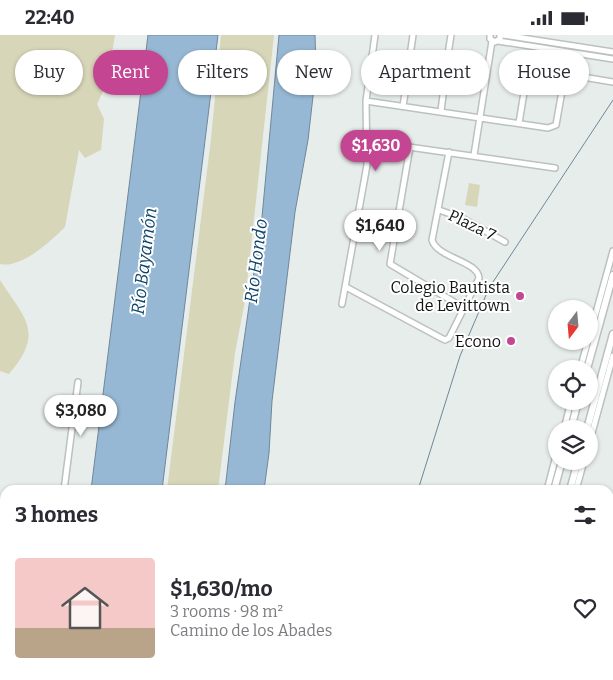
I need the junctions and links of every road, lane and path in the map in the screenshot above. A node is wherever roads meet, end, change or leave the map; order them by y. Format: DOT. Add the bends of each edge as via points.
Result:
graph roads {
  1 [pos="375,35"];
  2 [pos="413,35"];
  3 [pos="451,35"];
  4 [pos="490,35"];
  5 [pos="498,38"];
  6 [pos="411,50"];
  7 [pos="449,50"];
  8 [pos="613,52"];
  9 [pos="613,59"];
  10 [pos="613,82"];
  11 [pos="405,95"];
  12 [pos="443,95"];
  13 [pos="524,95"];
  14 [pos="366,101"];
  15 [pos="403,107"];
  16 [pos="441,111"];
  17 [pos="480,117"];
  18 [pos="519,123"];
  19 [pos="367,141"];
  20 [pos="410,147"];
  21 [pos="449,152"];
  22 [pos="474,155"];
  23 [pos="555,168"];
  24 [pos="439,210"];
  25 [pos="505,242"];
  26 [pos="613,251"];
  27 [pos="613,275"];
  28 [pos="346,287"];
  29 [pos="342,304"];
  30 [pos="598,304"];
  31 [pos="464,308"];
  32 [pos="613,334"];
  33 [pos="613,356"];
  34 [pos="589,360"];
  35 [pos="78,382"];
  36 [pos="606,383"];
  37 [pos="613,385"];
  38 [pos="589,420"];
  39 [pos="596,420"];
  40 [pos="552,470"];
  41 [pos="560,470"];
  42 [pos="576,470"];
  43 [pos="582,470"];
  44 [pos="65,485"];
  45 [pos="548,485"];
  46 [pos="555,485"];
  47 [pos="571,485"];
  48 [pos="577,485"];
  1 -- 14 [label="street"];
  2 -- 6 [label="street"];
  3 -- 7 [label="street"];
  4 -- 5 [label="street"];
  5 -- 8 [label="street"];
  5 -- 9 [label="street"];
  5 -- 17 [label="street"];
  10 -- 18 [label="street" via="562,74 556,125 548,128"];
  11 -- 15 [label="street"];
  12 -- 16 [label="street"];
  13 -- 18 [label="street"];
  14 -- 15 [label="street"];
  14 -- 19 [label="street"];
  15 -- 16 [label="street"];
  16 -- 17 [label="street"];
  17 -- 18 [label="street"];
  17 -- 22 [label="street"];
  19 -- 20 [label="street"];
  19 -- 28 [label="street" via="367,165"];
  20 -- 21 [label="street"];
  20 -- 31 [label="street" via="390,264"];
  21 -- 22 [label="street"];
  21 -- 24 [label="street"];
  22 -- 23 [label="street"];
  24 -- 25 [label="street, Plaza 7" via="462,218"];
  24 -- 31 [label="street" via="432,240 434,245 479,273"];
  26 -- 30 [label="street"];
  27 -- 34 [label="main road"];
  28 -- 29 [label="street"];
  28 -- 31 [label="street" via="445,340"];
  32 -- 38 [label="main road"];
  33 -- 36 [label="street"];
  35 -- 44 [label="street"];
  36 -- 37 [label="street"];
  36 -- 39 [label="street"];
  40 -- 45 [label="street"];
  41 -- 46 [label="main road"];
  42 -- 47 [label="main road"];
  43 -- 48 [label="street"];
}
